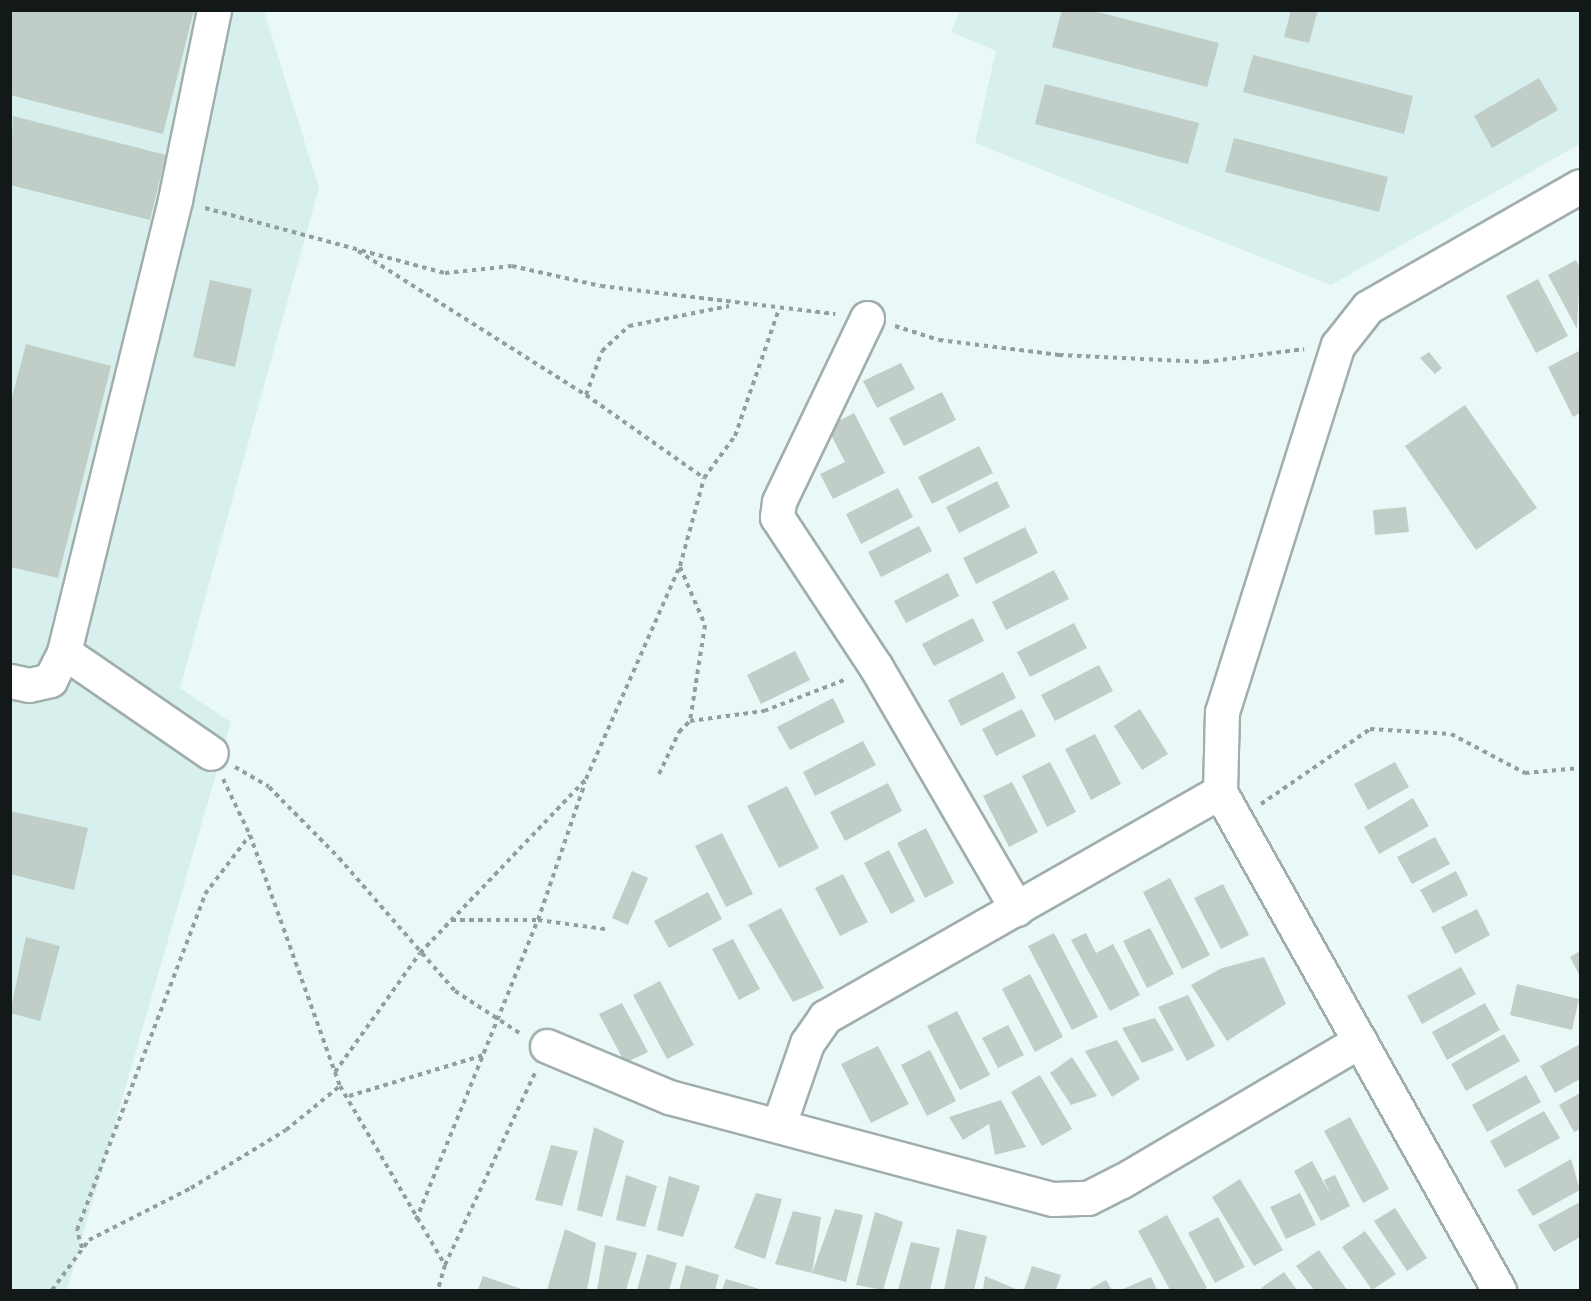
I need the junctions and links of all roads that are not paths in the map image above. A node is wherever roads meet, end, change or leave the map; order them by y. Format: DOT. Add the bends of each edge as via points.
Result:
graph roads {
  1 [pos="214,10"];
  2 [pos="1581,186"];
  3 [pos="867,318"];
  4 [pos="64,652"];
  5 [pos="10,681"];
  6 [pos="211,753"];
  7 [pos="1220,792"];
  8 [pos="1017,909"];
  9 [pos="1360,1041"];
  10 [pos="547,1046"];
  11 [pos="779,1124"];
  12 [pos="1499,1290"];
  1 -- 4 [label="street" via="175,200"];
  2 -- 7 [label="street" via="1368,306 1338,345 1222,712"];
  3 -- 8 [label="street" via="779,502 777,517 876,668"];
  4 -- 5 [label="street" via="50,680 29,686"];
  4 -- 6 [label="street"];
  7 -- 8 [label="street"];
  7 -- 9 [label="street"];
  8 -- 11 [label="street" via="825,1017 807,1043"];
  9 -- 11 [label="street" via="1088,1198 1053,1199"];
  9 -- 12 [label="street"];
  10 -- 11 [label="street" via="669,1097"];
}
